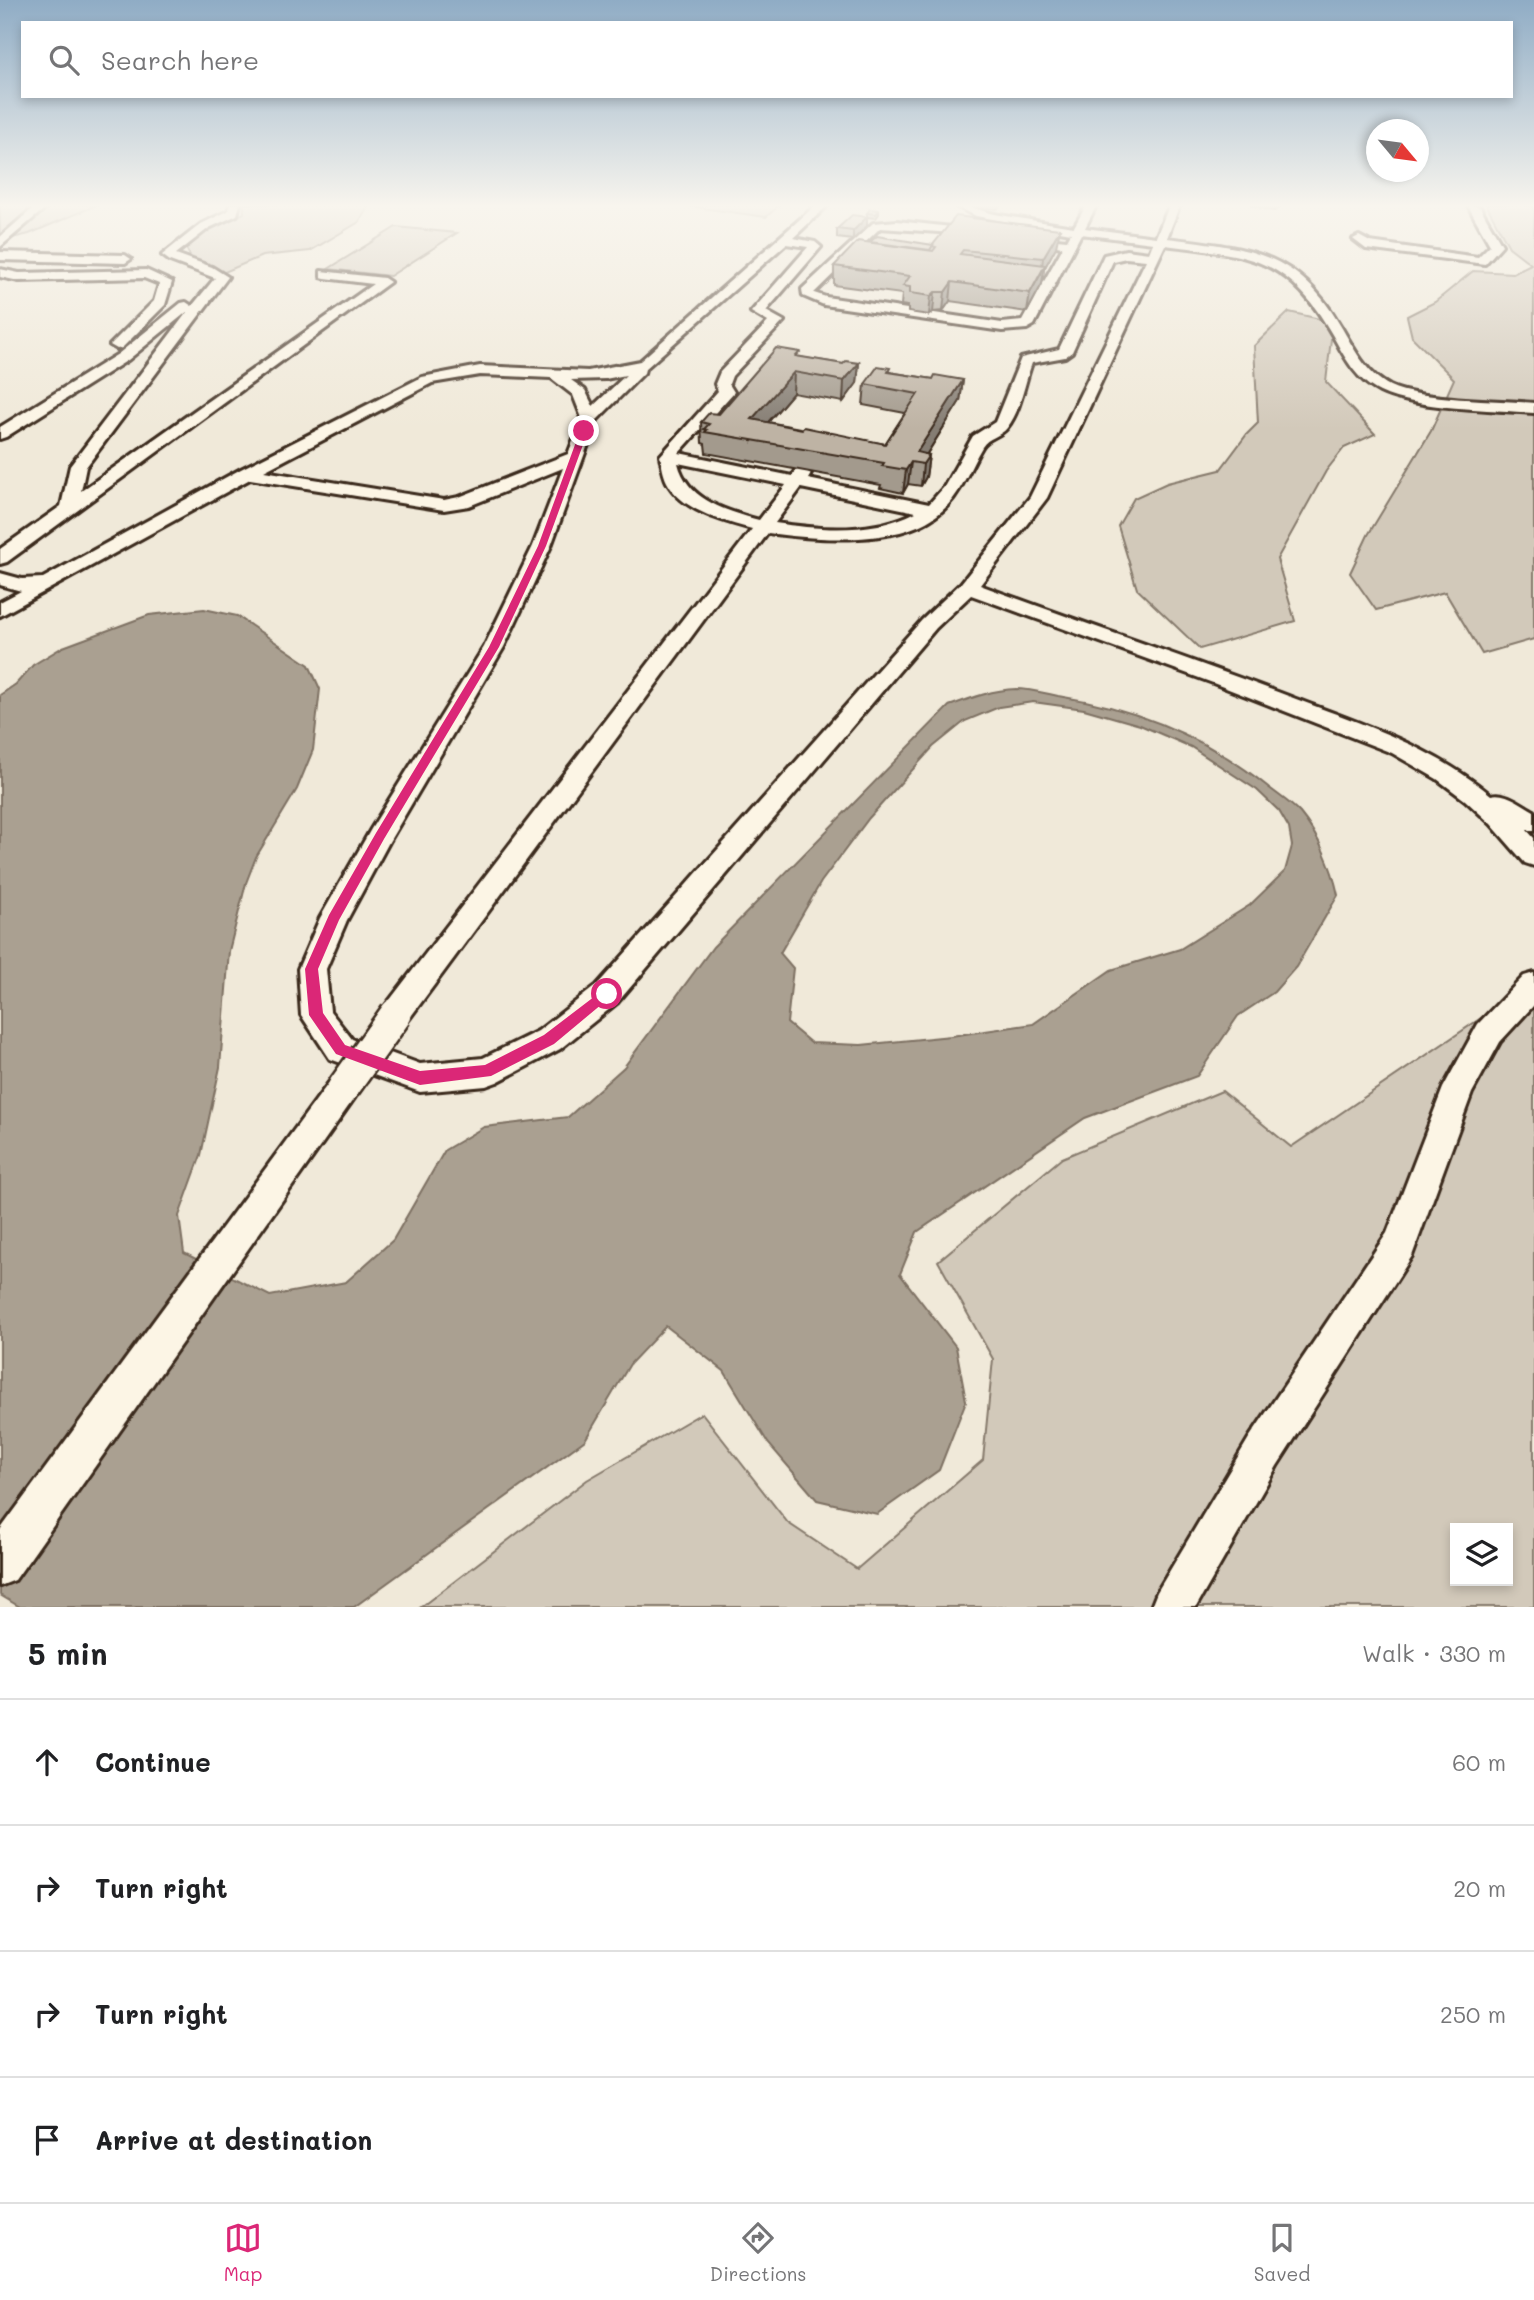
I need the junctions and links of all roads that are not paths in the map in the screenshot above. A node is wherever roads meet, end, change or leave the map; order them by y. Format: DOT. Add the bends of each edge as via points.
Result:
graph roads {
  1 [pos="158,279"];
  2 [pos="221,279"];
  3 [pos="221,279"];
  4 [pos="362,279"];
  5 [pos="741,279"];
  6 [pos="787,279"];
  7 [pos="821,279"];
  8 [pos="1052,279"];
  9 [pos="1103,279"];
  10 [pos="1137,279"];
  11 [pos="1294,279"];
  12 [pos="123,358"];
  13 [pos="645,365"];
  14 [pos="557,377"];
  15 [pos="1534,408"];
  16 [pos="590,418"];
  17 [pos="0,434"];
  18 [pos="668,456"];
  19 [pos="576,457"];
  20 [pos="247,473"];
  21 [pos="800,478"];
  22 [pos="69,509"];
  23 [pos="932,510"];
  24 [pos="764,528"];
  25 [pos="0,558"];
  26 [pos="0,579"];
  27 [pos="48,584"];
  28 [pos="968,587"];
  29 [pos="0,610"];
  30 [pos="1431,764"];
  31 [pos="1534,822"];
  32 [pos="1534,856"];
  33 [pos="1534,985"];
  34 [pos="0,1565"];
  35 [pos="1172,1607"];
  1 -- 12 [label="lane" via="166,282 160,302 113,348"];
  2 -- 12 [label="lane"];
  3 -- 22 [label="lane" via="78,466"];
  4 -- 22 [label="lane" via="384,282"];
  5 -- 13 [label="lane"];
  6 -- 18 [label="lane" via="758,312 777,321 725,375 722,384 726,392"];
  7 -- 8 [label="lane" via="807,292 809,296 1017,328 1031,321"];
  9 -- 23 [label="lane" via="1065,352 1026,360 1001,425 978,440 952,487"];
  10 -- 28 [label="lane" via="1038,498"];
  11 -- 15 [label="lane" via="1326,312 1358,368 1385,389 1417,398"];
  12 -- 17 [label="lane"];
  13 -- 14 [label="lane" via="607,375"];
  13 -- 16 [label="lane"];
  14 -- 16 [label="lane" via="580,393"];
  14 -- 20 [label="lane" via="500,370 427,380"];
  16 -- 19 [label="lane"];
  18 -- 21 [label="lane"];
  18 -- 24 [label="lane" via="677,485 699,502 726,518"];
  19 -- 20 [label="lane" via="463,502 444,505"];
  19 -- 28 [label="lane" via="542,546 494,647 373,848 312,969 316,1015 341,1049 420,1078 486,1072 549,1040 607,994 929,624"];
  20 -- 27 [label="lane"];
  21 -- 23 [label="lane"];
  21 -- 24 [label="lane"];
  22 -- 25 [label="lane"];
  23 -- 24 [label="lane" via="902,525 859,532"];
  24 -- 34 [label="lane, bridge" via="396,1014"];
  26 -- 27 [label="lane" via="22,585"];
  27 -- 29 [label="lane"];
  28 -- 30 [label="lane" via="1230,681"];
  30 -- 31 [label="lane"];
  30 -- 32 [label="lane" via="1475,796"];
  33 -- 35 [label="lane" via="1489,1033 1458,1088 1400,1244 1263,1452"];
}
